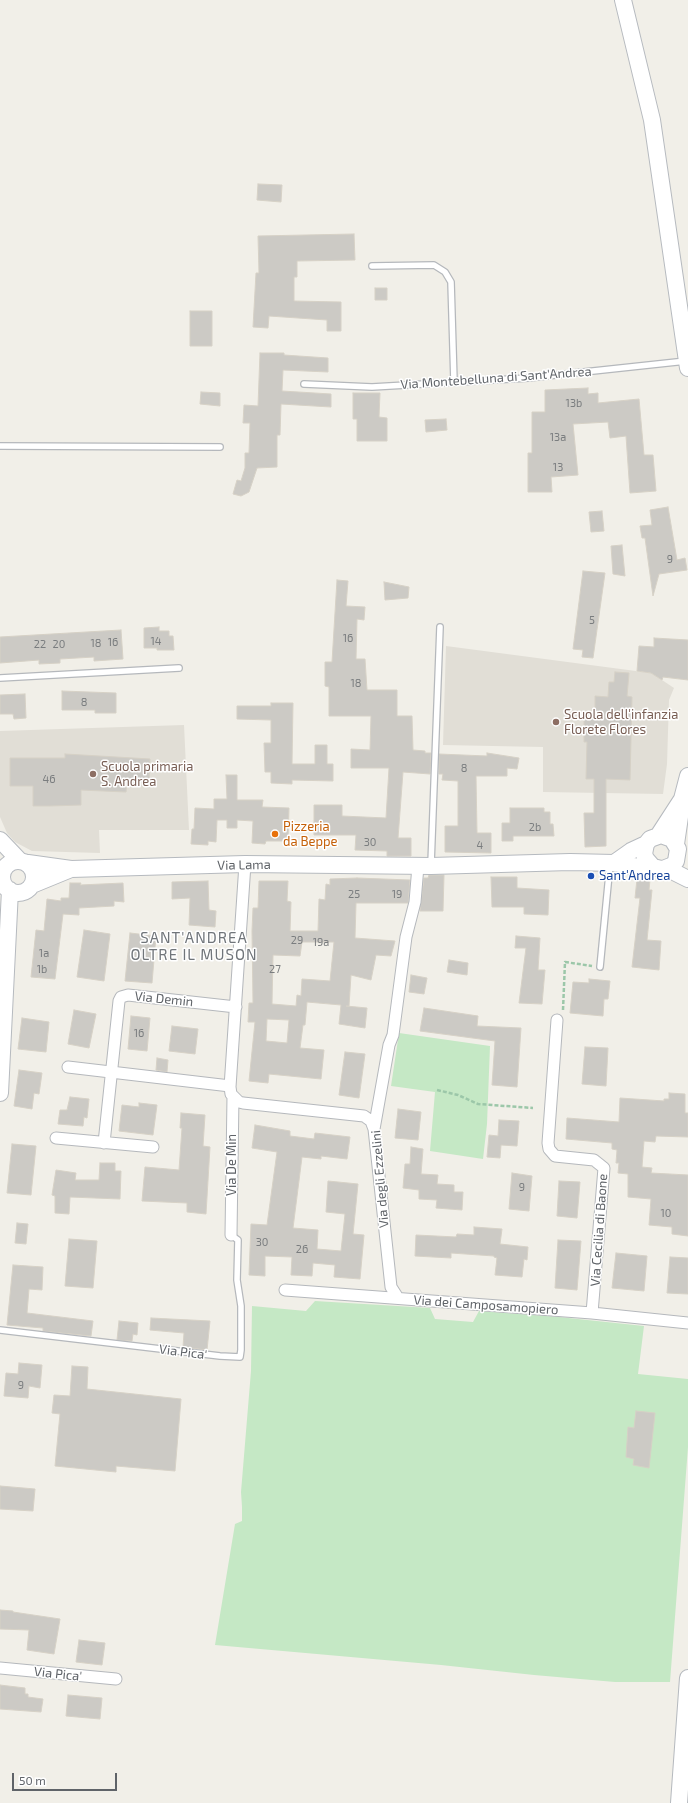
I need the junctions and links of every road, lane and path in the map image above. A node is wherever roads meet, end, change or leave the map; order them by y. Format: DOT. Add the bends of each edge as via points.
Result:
graph roads {
  1 [pos="622,0"];
  2 [pos="372,266"];
  3 [pos="687,365"];
  4 [pos="454,382"];
  5 [pos="304,384"];
  6 [pos="0,446"];
  7 [pos="220,447"];
  8 [pos="440,627"];
  9 [pos="179,668"];
  10 [pos="0,678"];
  11 [pos="688,776"];
  12 [pos="682,799"];
  13 [pos="0,840"];
  14 [pos="652,840"];
  15 [pos="677,849"];
  16 [pos="23,862"];
  17 [pos="612,863"];
  18 [pos="245,864"];
  19 [pos="424,866"];
  20 [pos="657,868"];
  21 [pos="71,869"];
  22 [pos="688,875"];
  23 [pos="688,879"];
  24 [pos="9,884"];
  25 [pos="600,966"];
  26 [pos="236,1007"];
  27 [pos="560,1016"];
  28 [pos="68,1067"];
  29 [pos="113,1073"];
  30 [pos="437,1090"];
  31 [pos="232,1091"];
  32 [pos="0,1093"];
  33 [pos="533,1108"];
  34 [pos="374,1129"];
  35 [pos="56,1138"];
  36 [pos="104,1143"];
  37 [pos="153,1147"];
  38 [pos="231,1235"];
  39 [pos="285,1290"];
  40 [pos="398,1298"];
  41 [pos="592,1313"];
  42 [pos="688,1323"];
  43 [pos="0,1330"];
  44 [pos="0,1668"];
  45 [pos="688,1678"];
  46 [pos="116,1680"];
  47 [pos="679,1803"];
  1 -- 3 [label="street, Via Montebelluna di Sant'Andrea" via="652,120"];
  2 -- 4 [label="lane" via="434,265 445,272 451,282"];
  3 -- 4 [label="lane, Via Montebelluna di Sant'Andrea"];
  4 -- 5 [label="lane, Via Montebelluna di Sant'Andrea" via="372,386"];
  6 -- 7 [label="lane"];
  8 -- 19 [label="lane"];
  9 -- 10 [label="lane"];
  11 -- 12 [label="street"];
  12 -- 14 [label="street"];
  12 -- 15 [label="street"];
  13 -- 16 [label="street"];
  14 -- 15 [label="street" via="667,836"];
  14 -- 17 [label="street"];
  14 -- 20 [label="street" via="644,854"];
  15 -- 20 [label="street" via="672,865"];
  15 -- 22 [label="street"];
  16 -- 21 [label="street, Via Lama"];
  16 -- 24 [label="street" via="8,864 5,868"];
  16 -- 24 [label="street" via="35,875"];
  17 -- 19 [label="street, Via Lama"];
  17 -- 20 [label="street, Via Lama"];
  17 -- 25 [label="lane"];
  18 -- 19 [label="street, Via Lama"];
  18 -- 21 [label="street, Via Lama"];
  18 -- 26 [label="street"];
  19 -- 34 [label="street, Via degli Ezzelini" via="406,937 393,1035"];
  20 -- 23 [label="street, Via Lama"];
  21 -- 24 [label="street, Via Lama"];
  24 -- 32 [label="street" via="20,899 9,933"];
  25 -- 27 [label="path" via="565,962"];
  26 -- 29 [label="street, Via Demin" via="124,995 119,1000"];
  26 -- 31 [label="street"];
  27 -- 41 [label="street, Via Cecilia di Baone" via="548,1143 555,1156 594,1160 604,1168"];
  28 -- 29 [label="street"];
  29 -- 31 [label="street"];
  29 -- 36 [label="street"];
  30 -- 33 [label="path" via="458,1095 478,1104"];
  31 -- 34 [label="street" via="243,1103 364,1116 371,1121"];
  31 -- 38 [label="street, Via De Min"];
  34 -- 40 [label="street, Via degli Ezzelini" via="391,1287"];
  35 -- 36 [label="street"];
  36 -- 37 [label="street"];
  38 -- 43 [label="lane, Via Pica'" via="238,1240 236,1280 242,1306 240,1357"];
  39 -- 40 [label="street, Via dei Camposamopiero"];
  40 -- 41 [label="street, Via dei Camposamopiero"];
  41 -- 42 [label="street, Via dei Camposamopiero"];
  44 -- 46 [label="street, Via Pica'"];
  45 -- 47 [label="street"];
}
